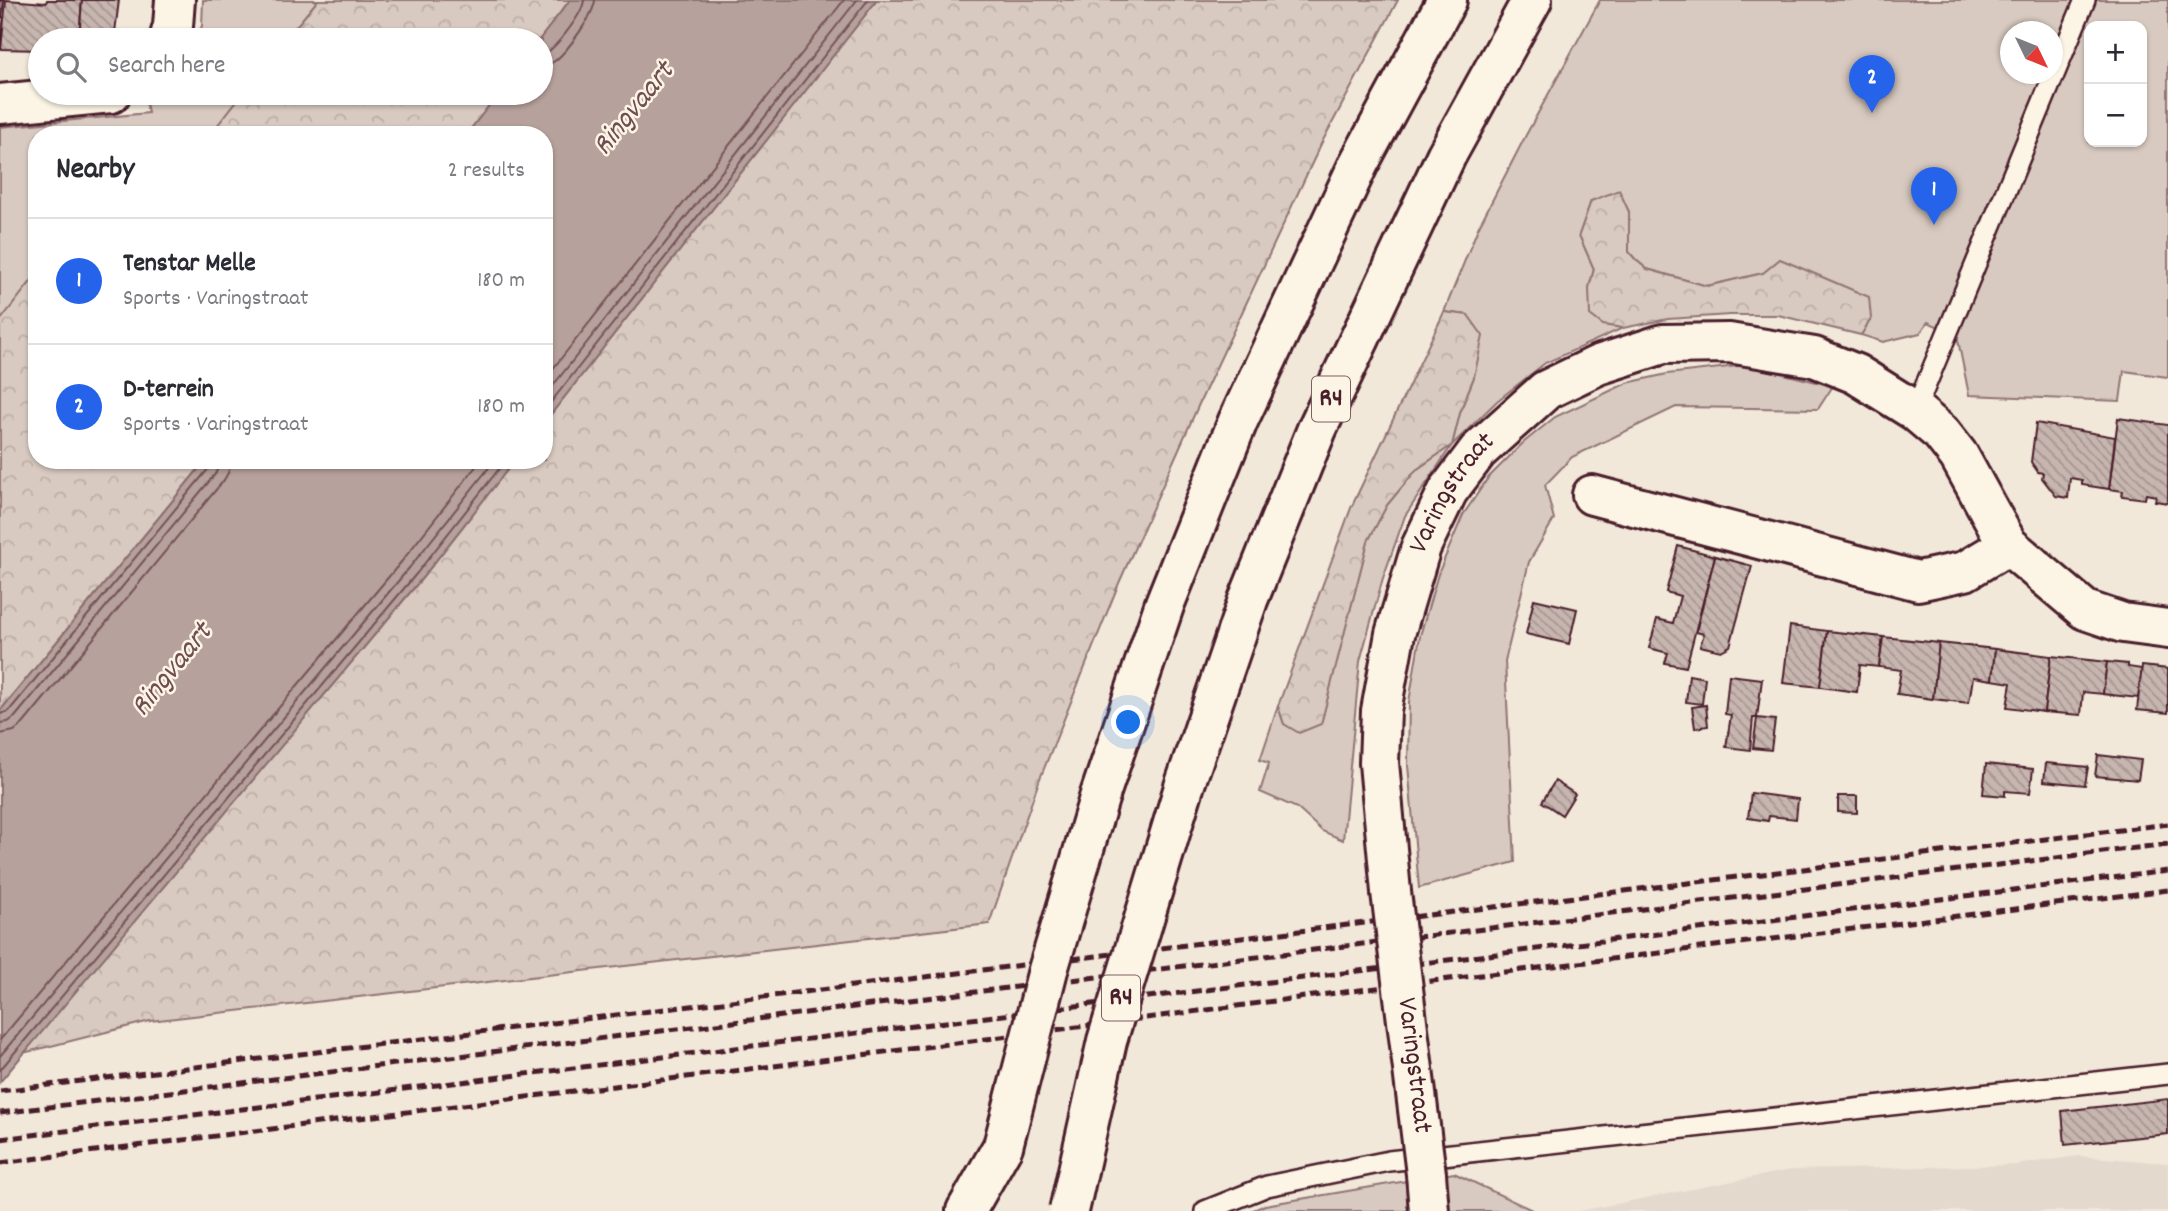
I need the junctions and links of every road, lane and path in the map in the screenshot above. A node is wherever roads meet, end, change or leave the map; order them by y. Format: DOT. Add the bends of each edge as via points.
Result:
graph roads {
  1 [pos="175,0"];
  2 [pos="1447,0"];
  3 [pos="1532,0"];
  4 [pos="2085,0"];
  5 [pos="172,28"];
  6 [pos="28,101"];
  7 [pos="0,104"];
  8 [pos="1915,411"];
  9 [pos="1592,495"];
  10 [pos="2008,545"];
  11 [pos="2168,629"];
  12 [pos="2168,1074"];
  13 [pos="1003,1146"];
  14 [pos="1427,1193"];
  15 [pos="966,1211"];
  16 [pos="991,1211"];
  17 [pos="1069,1211"];
  18 [pos="1205,1211"];
  1 -- 5 [label="main road"];
  2 -- 13 [label="main road, bridge" via="1359,163 1238,421 1165,603 1100,795 1048,970"];
  3 -- 17 [label="main road, R4, bridge" via="1446,156 1317,429 1248,600 1184,787 1107,1041"];
  4 -- 8 [label="lane"];
  6 -- 7 [label="main road"];
  8 -- 10 [label="main road, Varingstraat" via="1959,456"];
  8 -- 14 [label="main road, Varingstraat, bridge" via="1856,374 1814,357 1729,343 1663,344 1598,365 1546,390 1478,451 1448,491 1421,547 1395,634 1381,711 1379,764"];
  9 -- 10 [label="main road" via="1918,581 1965,571"];
  10 -- 11 [label="main road, Varingstraat" via="2085,610 2123,623"];
  12 -- 18 [label="lane" via="1389,1161 1267,1186"];
  13 -- 15 [label="main road"];
  13 -- 16 [label="main road"];
}
